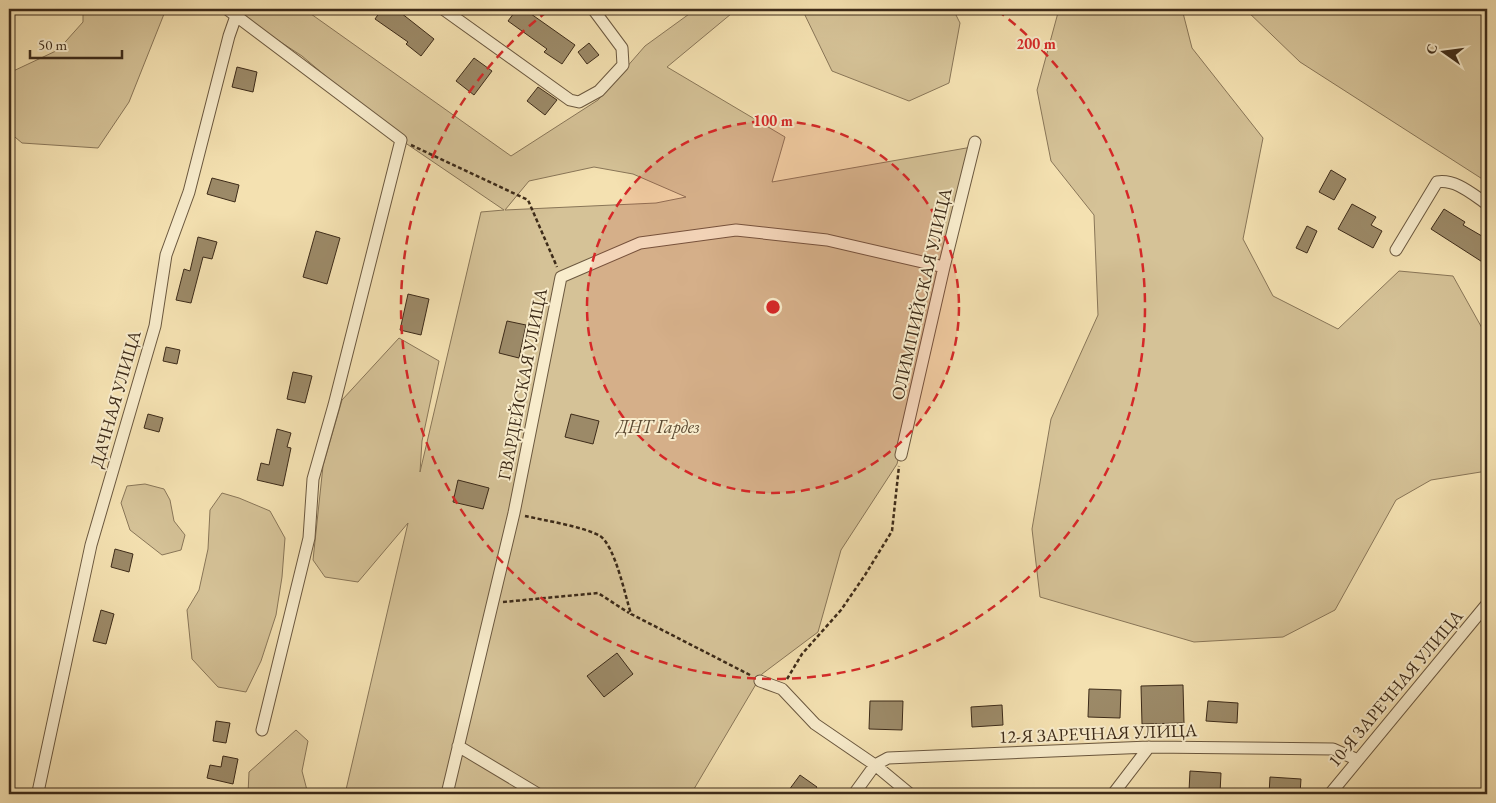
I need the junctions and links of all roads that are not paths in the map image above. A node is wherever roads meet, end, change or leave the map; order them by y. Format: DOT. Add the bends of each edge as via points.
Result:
graph roads {
  1 [pos="443,9"];
  2 [pos="592,9"];
  3 [pos="232,12"];
  4 [pos="976,142"];
  5 [pos="1487,204"];
  6 [pos="1396,250"];
  7 [pos="944,267"];
  8 [pos="900,455"];
  9 [pos="1487,604"];
  10 [pos="760,681"];
  11 [pos="262,730"];
  12 [pos="458,746"];
  13 [pos="1149,747"];
  14 [pos="1358,760"];
  15 [pos="875,765"];
  16 [pos="40,794"];
  17 [pos="447,794"];
  18 [pos="538,794"];
  19 [pos="854,794"];
  20 [pos="910,794"];
  21 [pos="1113,794"];
  22 [pos="1330,794"];
  1 -- 2 [label="street" via="570,100 580,102 598,91 623,65 622,48"];
  3 -- 11 [label="street" via="401,140 313,480 309,538"];
  3 -- 16 [label="street, ДАЧНАЯ УЛИЦА" via="229,36 189,192 166,255 155,326 91,545"];
  4 -- 7 [label="street, ОЛИМПИЙСКАЯ УЛИЦА"];
  5 -- 6 [label="street" via="1448,180 1437,182"];
  7 -- 8 [label="street, ОЛИМПИЙСКАЯ УЛИЦА"];
  7 -- 12 [label="street, ГВАРДЕЙСКАЯ УЛИЦА" via="827,240 736,230 640,243 561,277 514,513"];
  9 -- 14 [label="street, 10-Я ЗАРЕЧНАЯ УЛИЦА"];
  10 -- 15 [label="street" via="782,688 815,724"];
  12 -- 17 [label="street, ГВАРДЕЙСКАЯ УЛИЦА"];
  12 -- 18 [label="street"];
  13 -- 14 [label="street, 12-Я ЗАРЕЧНАЯ УЛИЦА" via="1333,749"];
  13 -- 15 [label="street, 12-Я ЗАРЕЧНАЯ УЛИЦА" via="888,758"];
  13 -- 21 [label="street"];
  14 -- 22 [label="street, 10-Я ЗАРЕЧНАЯ УЛИЦА"];
  15 -- 19 [label="street"];
  15 -- 20 [label="street"];
}
